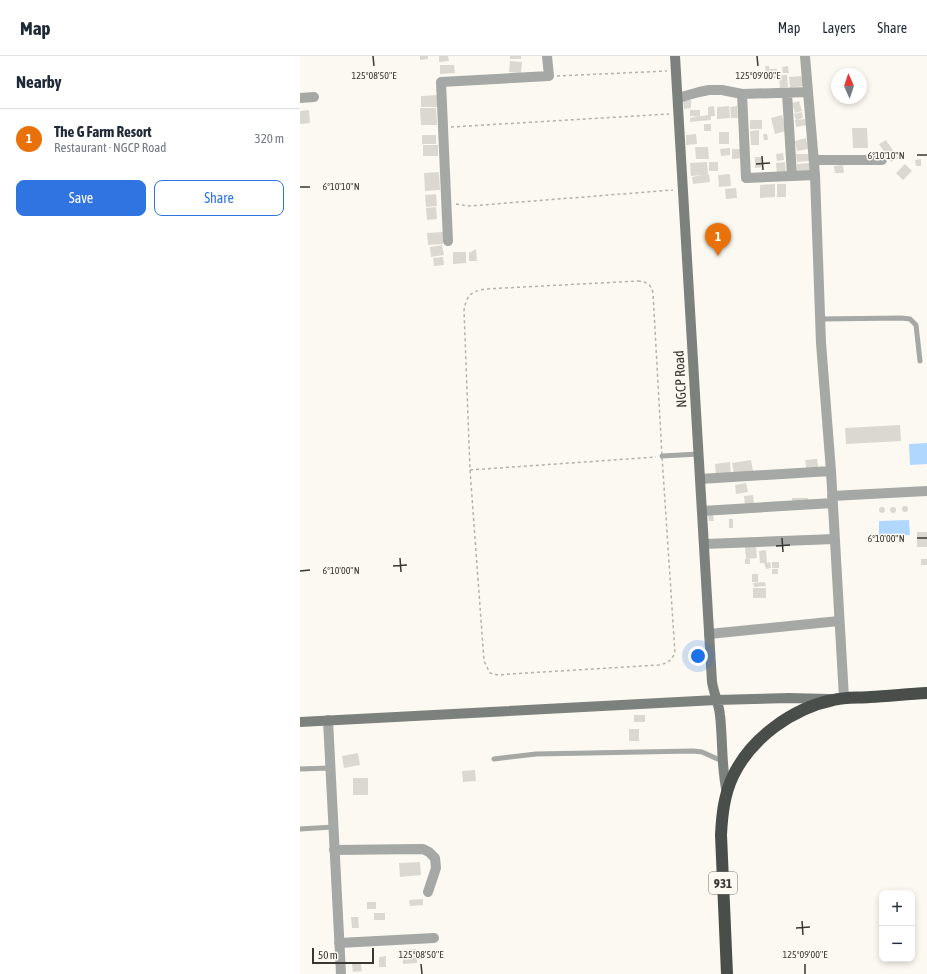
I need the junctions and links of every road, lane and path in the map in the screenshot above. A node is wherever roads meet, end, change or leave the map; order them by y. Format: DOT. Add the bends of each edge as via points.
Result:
graph roads {
  1 [pos="547,56"];
  2 [pos="675,56"];
  3 [pos="805,56"];
  4 [pos="676,70"];
  5 [pos="549,76"];
  6 [pos="808,92"];
  7 [pos="787,93"];
  8 [pos="742,94"];
  9 [pos="314,97"];
  10 [pos="300,98"];
  11 [pos="678,98"];
  12 [pos="679,113"];
  13 [pos="443,128"];
  14 [pos="814,160"];
  15 [pos="882,160"];
  16 [pos="815,175"];
  17 [pos="792,176"];
  18 [pos="683,190"];
  19 [pos="446,200"];
  20 [pos="448,241"];
  21 [pos="820,319"];
  22 [pos="920,361"];
  23 [pos="699,454"];
  24 [pos="662,456"];
  25 [pos="470,470"];
  26 [pos="831,471"];
  27 [pos="700,479"];
  28 [pos="927,491"];
  29 [pos="832,500"];
  30 [pos="702,511"];
  31 [pos="835,539"];
  32 [pos="704,544"];
  33 [pos="839,621"];
  34 [pos="709,634"];
  35 [pos="927,693"];
  36 [pos="839,699"];
  37 [pos="716,700"];
  38 [pos="328,720"];
  39 [pos="300,722"];
  40 [pos="494,759"];
  41 [pos="722,761"];
  42 [pos="330,768"];
  43 [pos="300,769"];
  44 [pos="727,793"];
  45 [pos="333,827"];
  46 [pos="300,828"];
  47 [pos="334,850"];
  48 [pos="428,892"];
  49 [pos="434,938"];
  50 [pos="339,943"];
  51 [pos="341,974"];
  52 [pos="727,974"];
  1 -- 5 [label="street"];
  2 -- 4 [label="main road, NGCP Road"];
  3 -- 6 [label="street"];
  4 -- 5 [label="path"];
  4 -- 11 [label="main road, NGCP Road"];
  5 -- 13 [label="street" via="441,82"];
  6 -- 7 [label="street"];
  6 -- 14 [label="street"];
  7 -- 8 [label="street"];
  7 -- 17 [label="street"];
  8 -- 11 [label="street" via="709,90"];
  8 -- 17 [label="street" via="746,178"];
  9 -- 10 [label="street"];
  11 -- 12 [label="main road, NGCP Road"];
  12 -- 13 [label="path"];
  12 -- 18 [label="main road, NGCP Road"];
  13 -- 19 [label="street"];
  14 -- 15 [label="street"];
  14 -- 16 [label="street"];
  16 -- 17 [label="street"];
  16 -- 21 [label="street"];
  18 -- 19 [label="path" via="469,206 453,204"];
  18 -- 23 [label="main road, NGCP Road"];
  19 -- 20 [label="street"];
  21 -- 22 [label="lane" via="910,319 916,325"];
  21 -- 26 [label="street"];
  23 -- 24 [label="lane"];
  23 -- 27 [label="main road, NGCP Road"];
  24 -- 25 [label="path"];
  24 -- 25 [label="path" via="653,293 647,282 485,289 469,295 464,310"];
  24 -- 25 [label="path" via="675,653 672,660 659,665 504,675 490,673 484,661"];
  26 -- 27 [label="street"];
  26 -- 29 [label="street"];
  27 -- 30 [label="main road, NGCP Road"];
  28 -- 29 [label="street"];
  29 -- 30 [label="street"];
  29 -- 31 [label="street"];
  30 -- 32 [label="main road, NGCP Road"];
  31 -- 32 [label="street"];
  31 -- 33 [label="street"];
  32 -- 34 [label="main road, NGCP Road"];
  33 -- 34 [label="street"];
  33 -- 36 [label="street"];
  34 -- 37 [label="main road, NGCP Road" via="712,682"];
  35 -- 36 [label="highway, 931"];
  36 -- 37 [label="main road"];
  36 -- 44 [label="highway, 931" via="794,714 770,730 743,760 733,776"];
  37 -- 38 [label="main road"];
  37 -- 41 [label="main road, NGCP Road" via="721,717"];
  38 -- 39 [label="main road"];
  38 -- 42 [label="street"];
  40 -- 41 [label="lane" via="536,754 693,751"];
  41 -- 44 [label="main road, NGCP Road"];
  42 -- 43 [label="lane"];
  42 -- 45 [label="street"];
  44 -- 52 [label="highway, 931" via="721,835"];
  45 -- 46 [label="lane"];
  45 -- 47 [label="street"];
  47 -- 48 [label="street" via="423,849 435,858 436,868"];
  47 -- 50 [label="street"];
  49 -- 50 [label="street"];
  50 -- 51 [label="street"];
}
